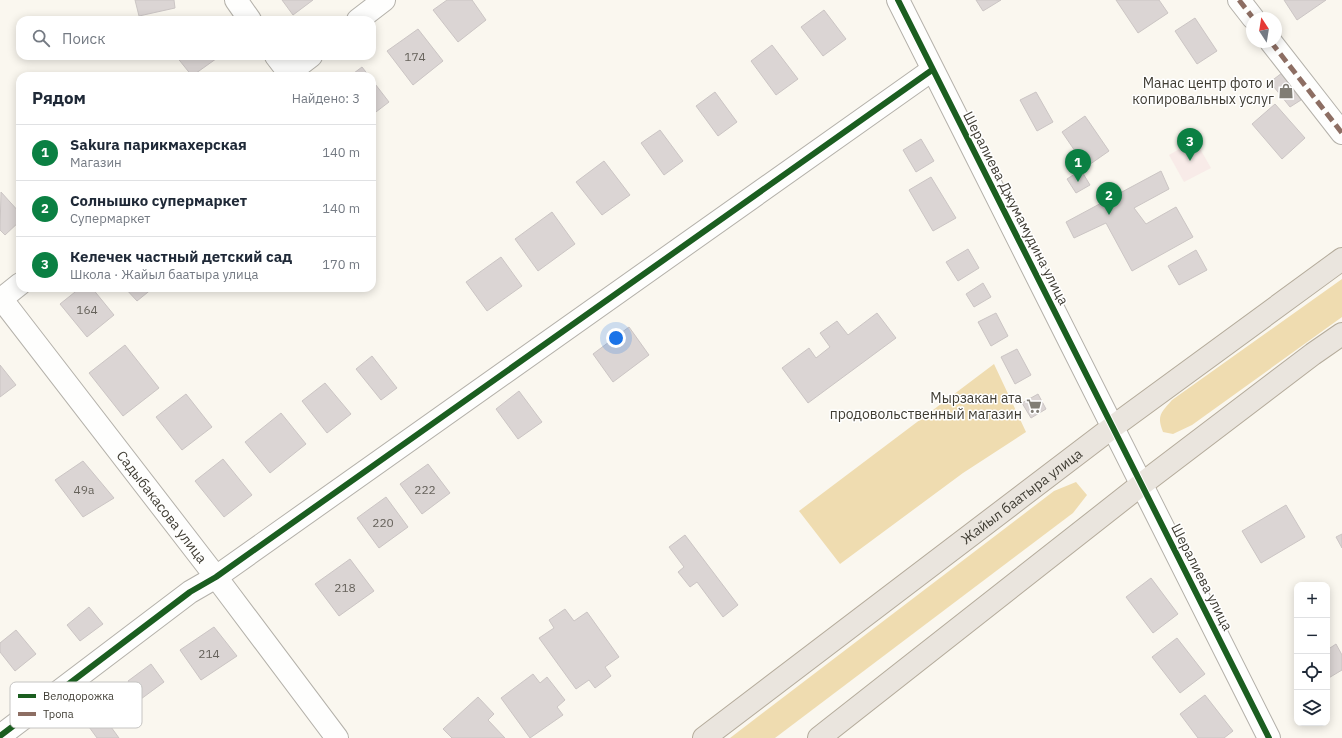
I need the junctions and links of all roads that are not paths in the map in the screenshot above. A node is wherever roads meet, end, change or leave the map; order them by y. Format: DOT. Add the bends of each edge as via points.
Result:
graph roads {
  1 [pos="236,0"];
  2 [pos="384,0"];
  3 [pos="898,0"];
  4 [pos="1239,0"];
  5 [pos="1248,12"];
  6 [pos="247,16"];
  7 [pos="363,16"];
  8 [pos="1276,48"];
  9 [pos="302,60"];
  10 [pos="283,68"];
  11 [pos="932,70"];
  12 [pos="1342,133"];
  13 [pos="1342,259"];
  14 [pos="16,287"];
  15 [pos="0,298"];
  16 [pos="1342,334"];
  17 [pos="1114,426"];
  18 [pos="1142,484"];
  19 [pos="216,577"];
  20 [pos="71,682"];
  21 [pos="11,728"];
  22 [pos="0,736"];
  23 [pos="337,738"];
  24 [pos="704,738"];
  25 [pos="819,738"];
  26 [pos="1269,738"];
  1 -- 6 [label="street"];
  2 -- 7 [label="street"];
  3 -- 11 [label="street, Шералиева Джумамудина улица"];
  4 -- 5 [label="street"];
  8 -- 12 [label="street"];
  9 -- 10 [label="street"];
  11 -- 17 [label="street, Шералиева Джумамудина улица"];
  11 -- 19 [label="street"];
  13 -- 17 [label="main road, Жайыл баатыра улица"];
  14 -- 15 [label="street"];
  15 -- 19 [label="street, Садыбакасова улица"];
  16 -- 18 [label="main road"];
  17 -- 18 [label="street, Шералиева улица"];
  17 -- 24 [label="main road, Жайыл баатыра улица"];
  18 -- 25 [label="main road"];
  18 -- 26 [label="street, Шералиева улица"];
  19 -- 20 [label="street" via="190,592"];
  19 -- 23 [label="street, Садыбакасова улица"];
  21 -- 22 [label="street"];
}
